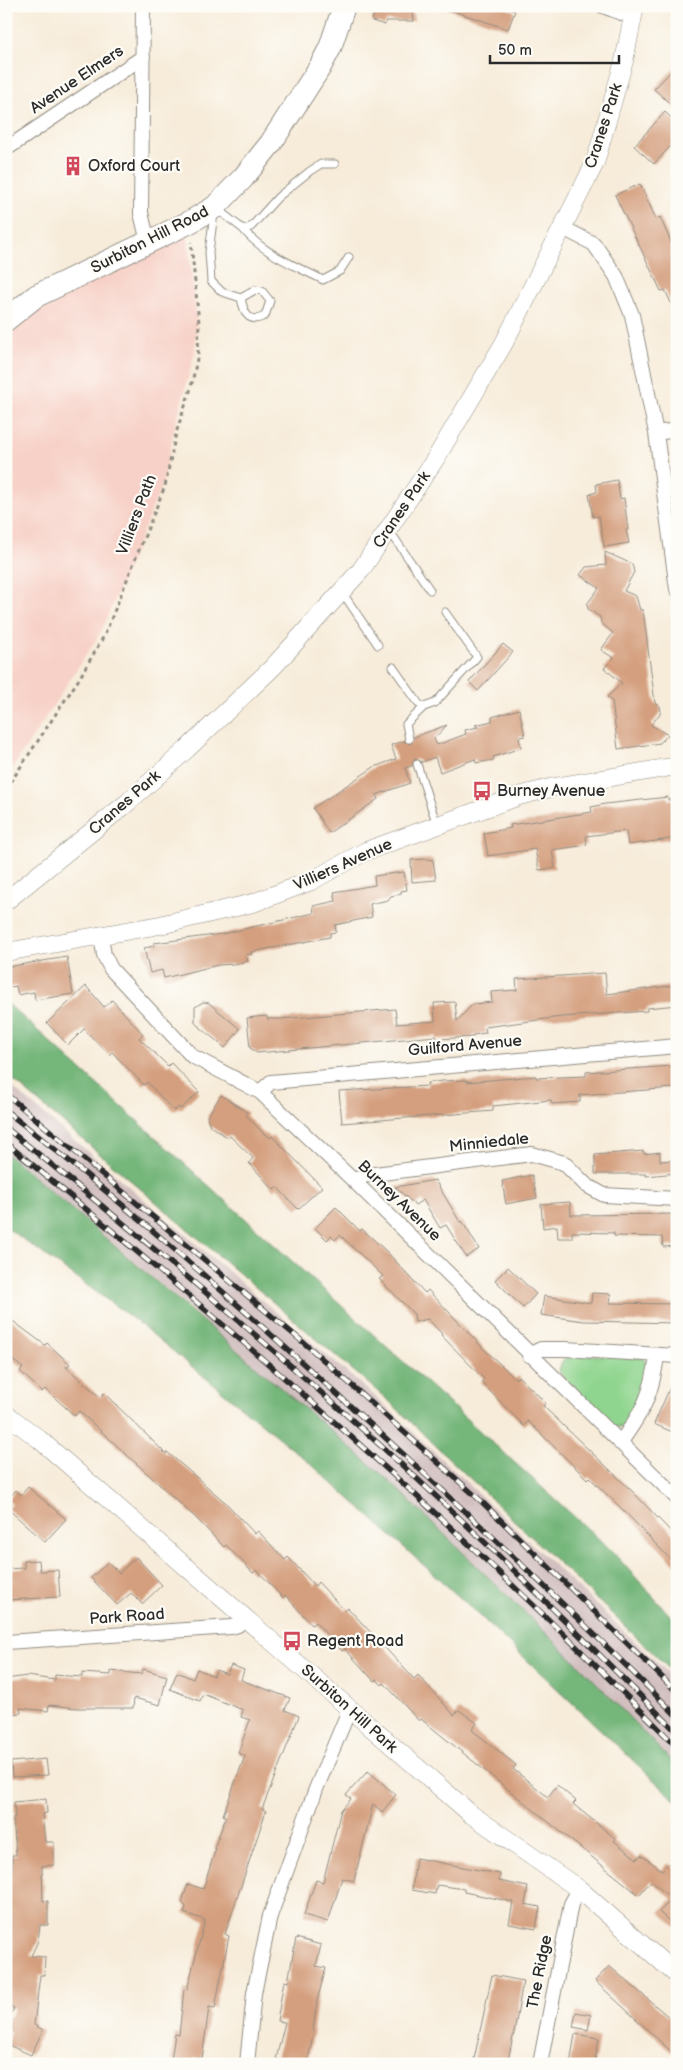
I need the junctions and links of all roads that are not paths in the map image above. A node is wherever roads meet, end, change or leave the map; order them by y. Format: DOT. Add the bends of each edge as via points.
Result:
graph roads {
  1 [pos="143,6"];
  2 [pos="344,6"];
  3 [pos="603,6"];
  4 [pos="634,12"];
  5 [pos="142,57"];
  6 [pos="6,148"];
  7 [pos="335,164"];
  8 [pos="215,207"];
  9 [pos="563,228"];
  10 [pos="243,229"];
  11 [pos="148,242"];
  12 [pos="349,257"];
  13 [pos="241,298"];
  14 [pos="6,320"];
  15 [pos="677,430"];
  16 [pos="656,433"];
  17 [pos="388,530"];
  18 [pos="677,588"];
  19 [pos="430,590"];
  20 [pos="342,592"];
  21 [pos="445,612"];
  22 [pos="378,645"];
  23 [pos="393,667"];
  24 [pos="424,707"];
  25 [pos="409,739"];
  26 [pos="417,764"];
  27 [pos="677,766"];
  28 [pos="437,825"];
  29 [pos="6,901"];
  30 [pos="101,936"];
  31 [pos="6,952"];
  32 [pos="677,1046"];
  33 [pos="260,1092"];
  34 [pos="353,1180"];
  35 [pos="677,1199"];
  36 [pos="529,1354"];
  37 [pos="657,1356"];
  38 [pos="677,1356"];
  39 [pos="6,1414"];
  40 [pos="620,1443"];
  41 [pos="677,1498"];
  42 [pos="245,1616"];
  43 [pos="6,1642"];
  44 [pos="350,1708"];
  45 [pos="579,1889"];
  46 [pos="677,1975"];
  47 [pos="247,2064"];
  48 [pos="540,2064"];
  1 -- 5 [label="street, Avenue Elmers"];
  2 -- 8 [label="main road, Surbiton Hill Road" via="330,48 316,75 271,144"];
  3 -- 4 [label="street"];
  4 -- 9 [label="street, Cranes Park" via="624,61 595,163"];
  5 -- 6 [label="street, Avenue Elmers"];
  5 -- 11 [label="street, Avenue Elmers" via="141,213"];
  7 -- 10 [label="lane" via="321,164 278,197 251,227"];
  8 -- 10 [label="lane"];
  8 -- 11 [label="main road, Surbiton Hill Road"];
  8 -- 13 [label="lane" via="209,252 211,281 222,292"];
  9 -- 16 [label="street" via="594,244 616,276 632,315"];
  9 -- 17 [label="street, Cranes Park" via="504,343 436,458"];
  10 -- 12 [label="lane" via="251,240 266,250 323,280 340,272"];
  11 -- 14 [label="main road, Surbiton Hill Road" via="36,296"];
  13 -- 13 [label="lane" via="255,290 262,292 270,301 265,316 257,320 251,318 243,309"];
  15 -- 16 [label="street"];
  16 -- 18 [label="street"];
  17 -- 19 [label="lane"];
  17 -- 20 [label="street, Cranes Park" via="362,570"];
  20 -- 22 [label="lane"];
  20 -- 29 [label="street, Cranes Park" via="273,667 180,755 127,803"];
  21 -- 24 [label="lane" via="477,657 435,703"];
  23 -- 24 [label="lane"];
  24 -- 25 [label="lane" via="406,724"];
  26 -- 28 [label="lane"];
  27 -- 28 [label="street, Villiers Avenue" via="554,787"];
  28 -- 30 [label="street, Villiers Avenue" via="366,851 311,880 253,903"];
  30 -- 31 [label="street, Villiers Avenue"];
  30 -- 33 [label="street, Burney Avenue" via="104,955 111,969 192,1056"];
  32 -- 33 [label="street, Guilford Avenue" via="271,1082"];
  33 -- 34 [label="street, Burney Avenue"];
  34 -- 35 [label="street, Minniedale" via="367,1175 532,1154 564,1163 586,1186 604,1195"];
  34 -- 36 [label="street, Burney Avenue"];
  36 -- 37 [label="street" via="541,1349 565,1349"];
  36 -- 40 [label="street, Burney Avenue"];
  37 -- 38 [label="street"];
  37 -- 40 [label="street" via="654,1385 637,1420"];
  39 -- 42 [label="street, Surbiton Hill Park"];
  40 -- 41 [label="street, Burney Avenue"];
  42 -- 43 [label="street, Park Road" via="238,1625 231,1627"];
  42 -- 44 [label="street, Surbiton Hill Park"];
  44 -- 45 [label="street, Surbiton Hill Park" via="472,1816"];
  44 -- 47 [label="street" via="316,1789 270,1916 254,1993"];
  45 -- 46 [label="street, Surbiton Hill Park"];
  45 -- 48 [label="street, The Ridge" via="571,1904"];
}
